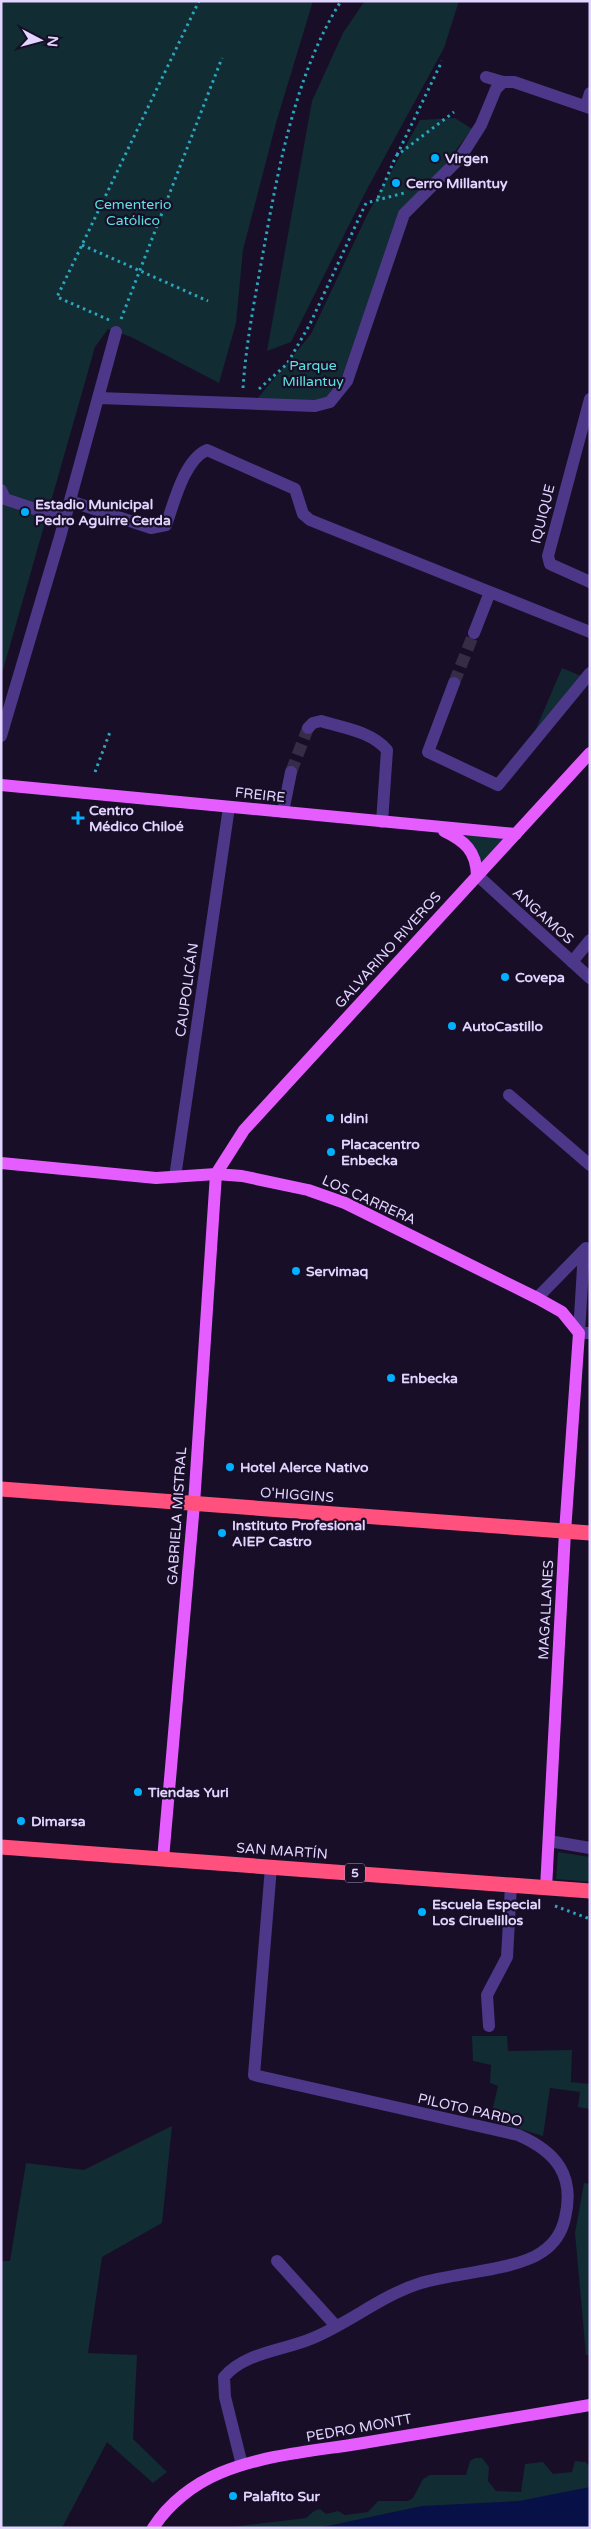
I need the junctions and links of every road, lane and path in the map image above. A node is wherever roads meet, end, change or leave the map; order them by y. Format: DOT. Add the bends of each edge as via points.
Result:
graph roads {
  1 [pos="199,1"];
  2 [pos="341,1"];
  3 [pos="222,58"];
  4 [pos="442,61"];
  5 [pos="486,77"];
  6 [pos="503,82"];
  7 [pos="590,93"];
  8 [pos="588,107"];
  9 [pos="454,112"];
  10 [pos="396,156"];
  11 [pos="82,245"];
  12 [pos="140,271"];
  13 [pos="208,301"];
  14 [pos="118,328"];
  15 [pos="98,398"];
  16 [pos="590,399"];
  17 [pos="242,404"];
  18 [pos="1,490"];
  19 [pos="70,501"];
  20 [pos="65,518"];
  21 [pos="590,582"];
  22 [pos="490,592"];
  23 [pos="590,632"];
  24 [pos="474,633"];
  25 [pos="590,673"];
  26 [pos="454,684"];
  27 [pos="308,728"];
  28 [pos="110,732"];
  29 [pos="1,736"];
  30 [pos="590,753"];
  31 [pos="95,772"];
  32 [pos="291,772"];
  33 [pos="1,785"];
  34 [pos="229,807"];
  35 [pos="284,812"];
  36 [pos="382,822"];
  37 [pos="438,827"];
  38 [pos="516,834"];
  39 [pos="477,875"];
  40 [pos="590,940"];
  41 [pos="572,962"];
  42 [pos="590,978"];
  43 [pos="509,1095"];
  44 [pos="1,1164"];
  45 [pos="590,1165"];
  46 [pos="216,1174"];
  47 [pos="174,1177"];
  48 [pos="587,1248"];
  49 [pos="537,1298"];
  50 [pos="584,1333"];
  51 [pos="1,1489"];
  52 [pos="194,1504"];
  53 [pos="565,1532"];
  54 [pos="590,1533"];
  55 [pos="549,1841"];
  56 [pos="1,1847"];
  57 [pos="590,1848"];
  58 [pos="163,1859"];
  59 [pos="272,1867"];
  60 [pos="511,1885"];
  61 [pos="546,1888"];
  62 [pos="590,1891"];
  63 [pos="488,2026"];
  64 [pos="277,2261"];
  65 [pos="336,2326"];
  66 [pos="590,2405"];
  67 [pos="242,2466"];
  68 [pos="154,2528"];
  1 -- 11 [label="path"];
  2 -- 17 [label="path" via="327,23 304,83 275,186 253,310"];
  3 -- 12 [label="path"];
  4 -- 10 [label="path"];
  5 -- 6 [label="street"];
  6 -- 8 [label="street" via="514,82"];
  6 -- 17 [label="street" via="496,89 481,126 460,158 404,214 346,381 336,397 315,406"];
  7 -- 8 [label="street"];
  9 -- 10 [label="path"];
  10 -- 17 [label="path" via="378,198 366,203 310,324 287,364"];
  11 -- 12 [label="path"];
  11 -- 14 [label="path" via="57,297"];
  12 -- 13 [label="path"];
  12 -- 14 [label="path"];
  14 -- 15 [label="street"];
  15 -- 17 [label="street"];
  15 -- 19 [label="street"];
  16 -- 21 [label="street, IQUIQUE" via="548,556 550,564 559,570"];
  18 -- 20 [label="street" via="5,499"];
  19 -- 20 [label="street"];
  19 -- 22 [label="street" via="151,528 166,525 189,466 198,455 208,450 288,484 295,489 303,514 310,520"];
  20 -- 29 [label="street"];
  22 -- 23 [label="street"];
  22 -- 24 [label="street"];
  25 -- 26 [label="street" via="498,785 428,752"];
  27 -- 36 [label="street" via="321,722 365,734 387,750"];
  28 -- 31 [label="path"];
  30 -- 38 [label="main road, GALVARINO RIVEROS"];
  32 -- 35 [label="street"];
  33 -- 34 [label="main road, FREIRE"];
  34 -- 35 [label="main road, FREIRE"];
  34 -- 47 [label="street, CAUPOLICÁN"];
  35 -- 36 [label="main road, FREIRE"];
  36 -- 37 [label="main road, FREIRE"];
  37 -- 38 [label="main road, FREIRE"];
  37 -- 39 [label="main road" via="474,853"];
  38 -- 39 [label="main road, GALVARINO RIVEROS"];
  39 -- 41 [label="street, ANGAMOS"];
  39 -- 46 [label="main road, GALVARINO RIVEROS" via="244,1130"];
  40 -- 41 [label="street"];
  41 -- 42 [label="street, ANGAMOS"];
  43 -- 45 [label="street"];
  44 -- 47 [label="main road, LOS CARRERA"];
  46 -- 47 [label="main road, LOS CARRERA"];
  46 -- 49 [label="main road, LOS CARRERA" via="308,1190 345,1203"];
  46 -- 52 [label="main road, GABRIELA MISTRAL"];
  48 -- 49 [label="street"];
  48 -- 50 [label="street"];
  49 -- 50 [label="main road, LOS CARRERA" via="562,1312"];
  50 -- 53 [label="main road, MAGALLANES"];
  51 -- 52 [label="highway, O'HIGGINS"];
  52 -- 53 [label="highway, O'HIGGINS"];
  52 -- 58 [label="main road, GABRIELA MISTRAL"];
  53 -- 54 [label="highway, O'HIGGINS"];
  53 -- 55 [label="main road, MAGALLANES"];
  55 -- 57 [label="street"];
  55 -- 61 [label="main road, MAGALLANES"];
  56 -- 58 [label="highway, SAN MARTÍN / 5"];
  58 -- 59 [label="highway, SAN MARTÍN / 5"];
  59 -- 60 [label="highway, SAN MARTÍN / 5"];
  59 -- 65 [label="street, PILOTO PARDO" via="254,2075 518,2135 532,2141 557,2162 565,2175 568,2190 564,2222 557,2237 541,2253 514,2263 422,2283 390,2294"];
  60 -- 61 [label="highway, SAN MARTÍN / 5"];
  60 -- 63 [label="street" via="507,1957 488,1995"];
  61 -- 62 [label="highway, SAN MARTÍN / 5"];
  64 -- 65 [label="street"];
  65 -- 67 [label="street, PILOTO PARDO" via="313,2338 244,2361 224,2378 225,2397"];
  66 -- 67 [label="main road, PEDRO MONTT"];
  67 -- 68 [label="main road, PEDRO MONTT" via="203,2481 170,2507"];
}
